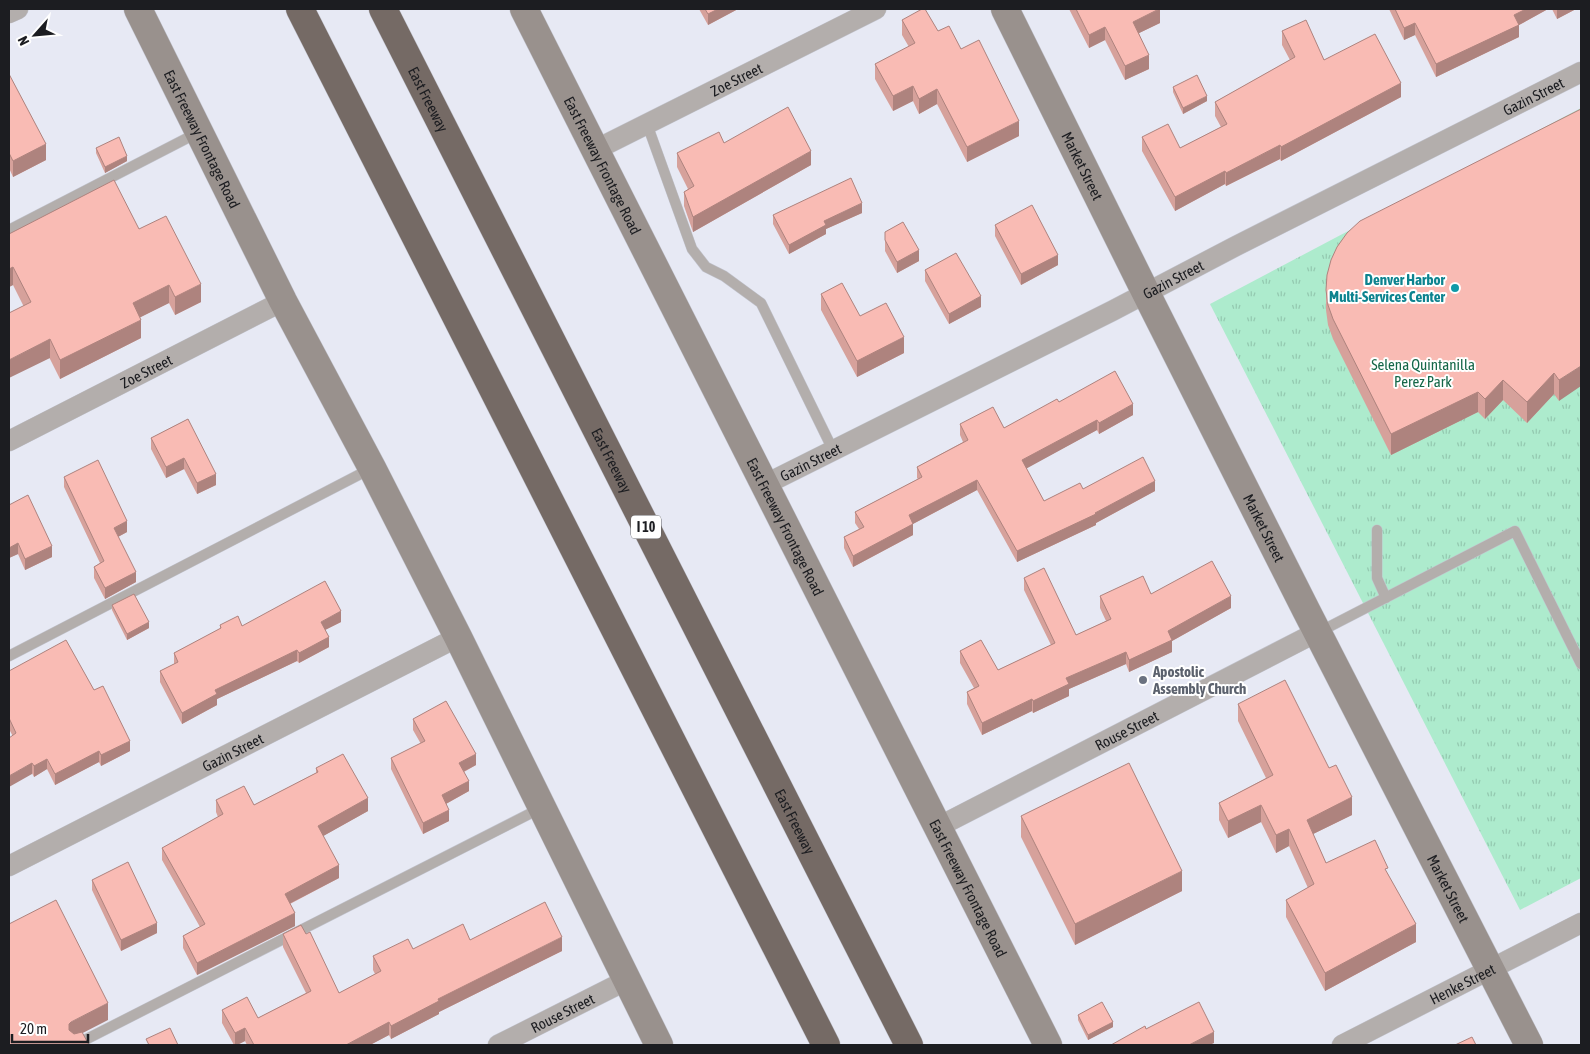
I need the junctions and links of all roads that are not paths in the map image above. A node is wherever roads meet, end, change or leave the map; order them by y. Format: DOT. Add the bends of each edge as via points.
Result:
graph roads {
  1 [pos="18,9"];
  2 [pos="138,9"];
  3 [pos="300,9"];
  4 [pos="383,9"];
  5 [pos="524,9"];
  6 [pos="876,9"];
  7 [pos="1005,9"];
  8 [pos="9,13"];
  9 [pos="1581,72"];
  10 [pos="648,124"];
  11 [pos="200,132"];
  12 [pos="595,150"];
  13 [pos="9,230"];
  14 [pos="1146,293"];
  15 [pos="283,301"];
  16 [pos="9,440"];
  17 [pos="833,450"];
  18 [pos="372,468"];
  19 [pos="764,485"];
  20 [pos="1377,530"];
  21 [pos="1386,598"];
  22 [pos="1317,632"];
  23 [pos="458,637"];
  24 [pos="9,656"];
  25 [pos="1581,664"];
  26 [pos="542,807"];
  27 [pos="938,827"];
  28 [pos="9,866"];
  29 [pos="1581,923"];
  30 [pos="1489,969"];
  31 [pos="627,980"];
  32 [pos="75,1045"];
  33 [pos="498,1045"];
  34 [pos="660,1045"];
  35 [pos="826,1045"];
  36 [pos="909,1045"];
  37 [pos="1048,1045"];
  38 [pos="1342,1045"];
  39 [pos="1529,1045"];
  1 -- 8 [label="street"];
  2 -- 11 [label="main road, East Freeway Frontage Road"];
  3 -- 35 [label="highway"];
  4 -- 36 [label="highway, East Freeway / I 10"];
  5 -- 12 [label="main road, East Freeway Frontage Road"];
  6 -- 10 [label="street, Zoe Street"];
  7 -- 14 [label="main road, Market Street"];
  9 -- 14 [label="street, Gazin Street"];
  10 -- 12 [label="street, Zoe Street"];
  10 -- 17 [label="lane" via="692,250 706,268 724,276 761,302"];
  11 -- 13 [label="lane"];
  11 -- 15 [label="main road, East Freeway Frontage Road"];
  12 -- 19 [label="main road, East Freeway Frontage Road"];
  14 -- 17 [label="street, Gazin Street"];
  14 -- 22 [label="main road, Market Street"];
  15 -- 16 [label="street, Zoe Street"];
  15 -- 18 [label="main road, East Freeway Frontage Road"];
  17 -- 19 [label="street, Gazin Street"];
  18 -- 23 [label="main road, East Freeway Frontage Road"];
  18 -- 24 [label="lane"];
  19 -- 27 [label="main road, East Freeway Frontage Road"];
  20 -- 21 [label="lane" via="1376,578"];
  21 -- 22 [label="lane"];
  21 -- 25 [label="lane" via="1515,531"];
  22 -- 27 [label="street, Rouse Street"];
  22 -- 30 [label="main road, Market Street"];
  23 -- 26 [label="main road, East Freeway Frontage Road"];
  23 -- 28 [label="street, Gazin Street"];
  26 -- 31 [label="main road, East Freeway Frontage Road"];
  26 -- 32 [label="lane"];
  27 -- 37 [label="main road, East Freeway Frontage Road"];
  29 -- 30 [label="street, Henke Street"];
  30 -- 38 [label="street, Henke Street"];
  30 -- 39 [label="main road, Market Street"];
  31 -- 33 [label="street, Rouse Street"];
  31 -- 34 [label="main road, East Freeway Frontage Road"];
}
